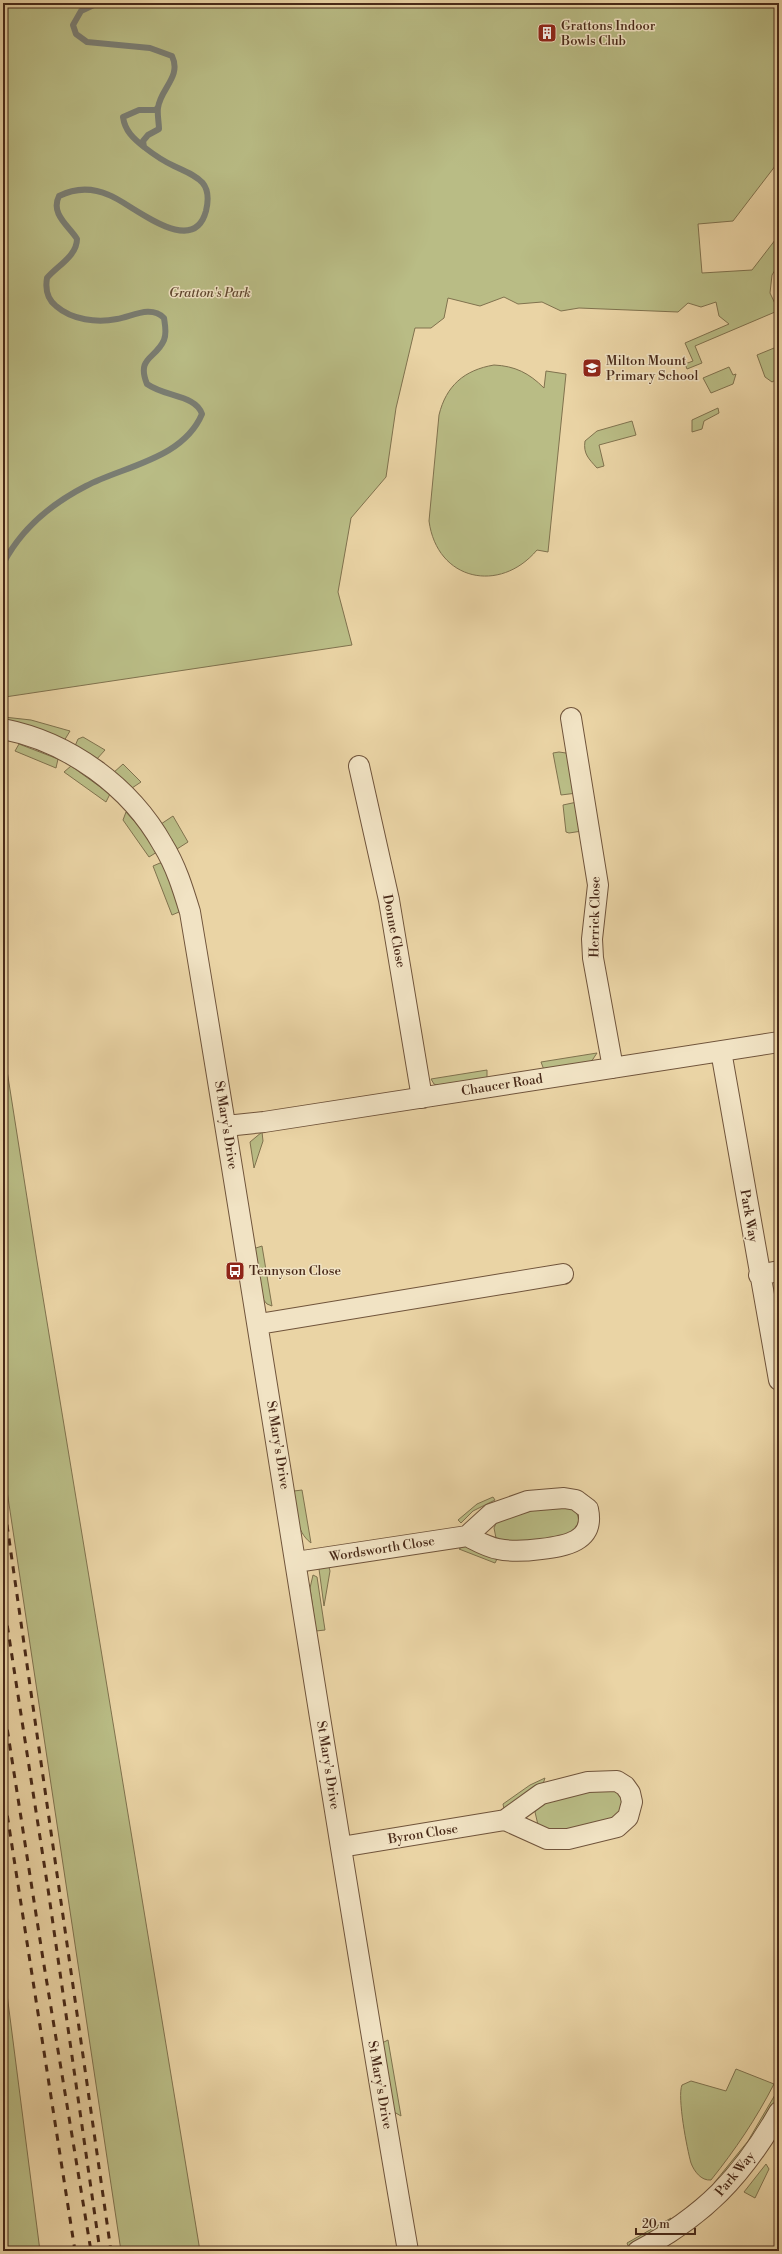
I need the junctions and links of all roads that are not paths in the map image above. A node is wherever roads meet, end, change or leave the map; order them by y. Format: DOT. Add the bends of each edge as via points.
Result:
graph roads {
  1 [pos="571,718"];
  2 [pos="3,729"];
  3 [pos="359,766"];
  4 [pos="779,1042"];
  5 [pos="721,1051"];
  6 [pos="613,1068"];
  7 [pos="422,1098"];
  8 [pos="226,1126"];
  9 [pos="779,1271"];
  10 [pos="563,1274"];
  11 [pos="759,1275"];
  12 [pos="259,1324"];
  13 [pos="779,1380"];
  14 [pos="467,1536"];
  15 [pos="296,1562"];
  16 [pos="505,1820"];
  17 [pos="341,1847"];
  18 [pos="779,2112"];
  19 [pos="408,2251"];
  20 [pos="638,2251"];
  1 -- 6 [label="street, Herrick Close" via="598,885 592,939 593,958"];
  2 -- 8 [label="street, St Mary's Drive" via="56,747 87,763 114,784 142,814 163,844 180,879 190,912"];
  3 -- 7 [label="street, Donne Close" via="389,900"];
  4 -- 5 [label="street, Chaucer Road"];
  5 -- 6 [label="street, Chaucer Road"];
  5 -- 11 [label="street, Park Way"];
  6 -- 7 [label="street, Chaucer Road"];
  7 -- 8 [label="street, Chaucer Road"];
  8 -- 12 [label="street, St Mary's Drive"];
  9 -- 11 [label="street"];
  10 -- 12 [label="street"];
  11 -- 13 [label="street, Park Way"];
  12 -- 15 [label="street, St Mary's Drive"];
  14 -- 14 [label="street" via="491,1514 528,1501 549,1498 576,1500 588,1509 590,1520 579,1539 569,1544 543,1549 518,1552 498,1550"];
  14 -- 15 [label="street, Wordsworth Close"];
  15 -- 17 [label="street, St Mary's Drive"];
  16 -- 16 [label="street, Byron Close" via="541,1794 588,1782 617,1781 625,1786 632,1802 628,1817 618,1827 568,1839 547,1839"];
  16 -- 17 [label="street, Byron Close"];
  17 -- 19 [label="street, St Mary's Drive"];
  18 -- 20 [label="street, Park Way" via="743,2167 709,2205 672,2232"];
}
